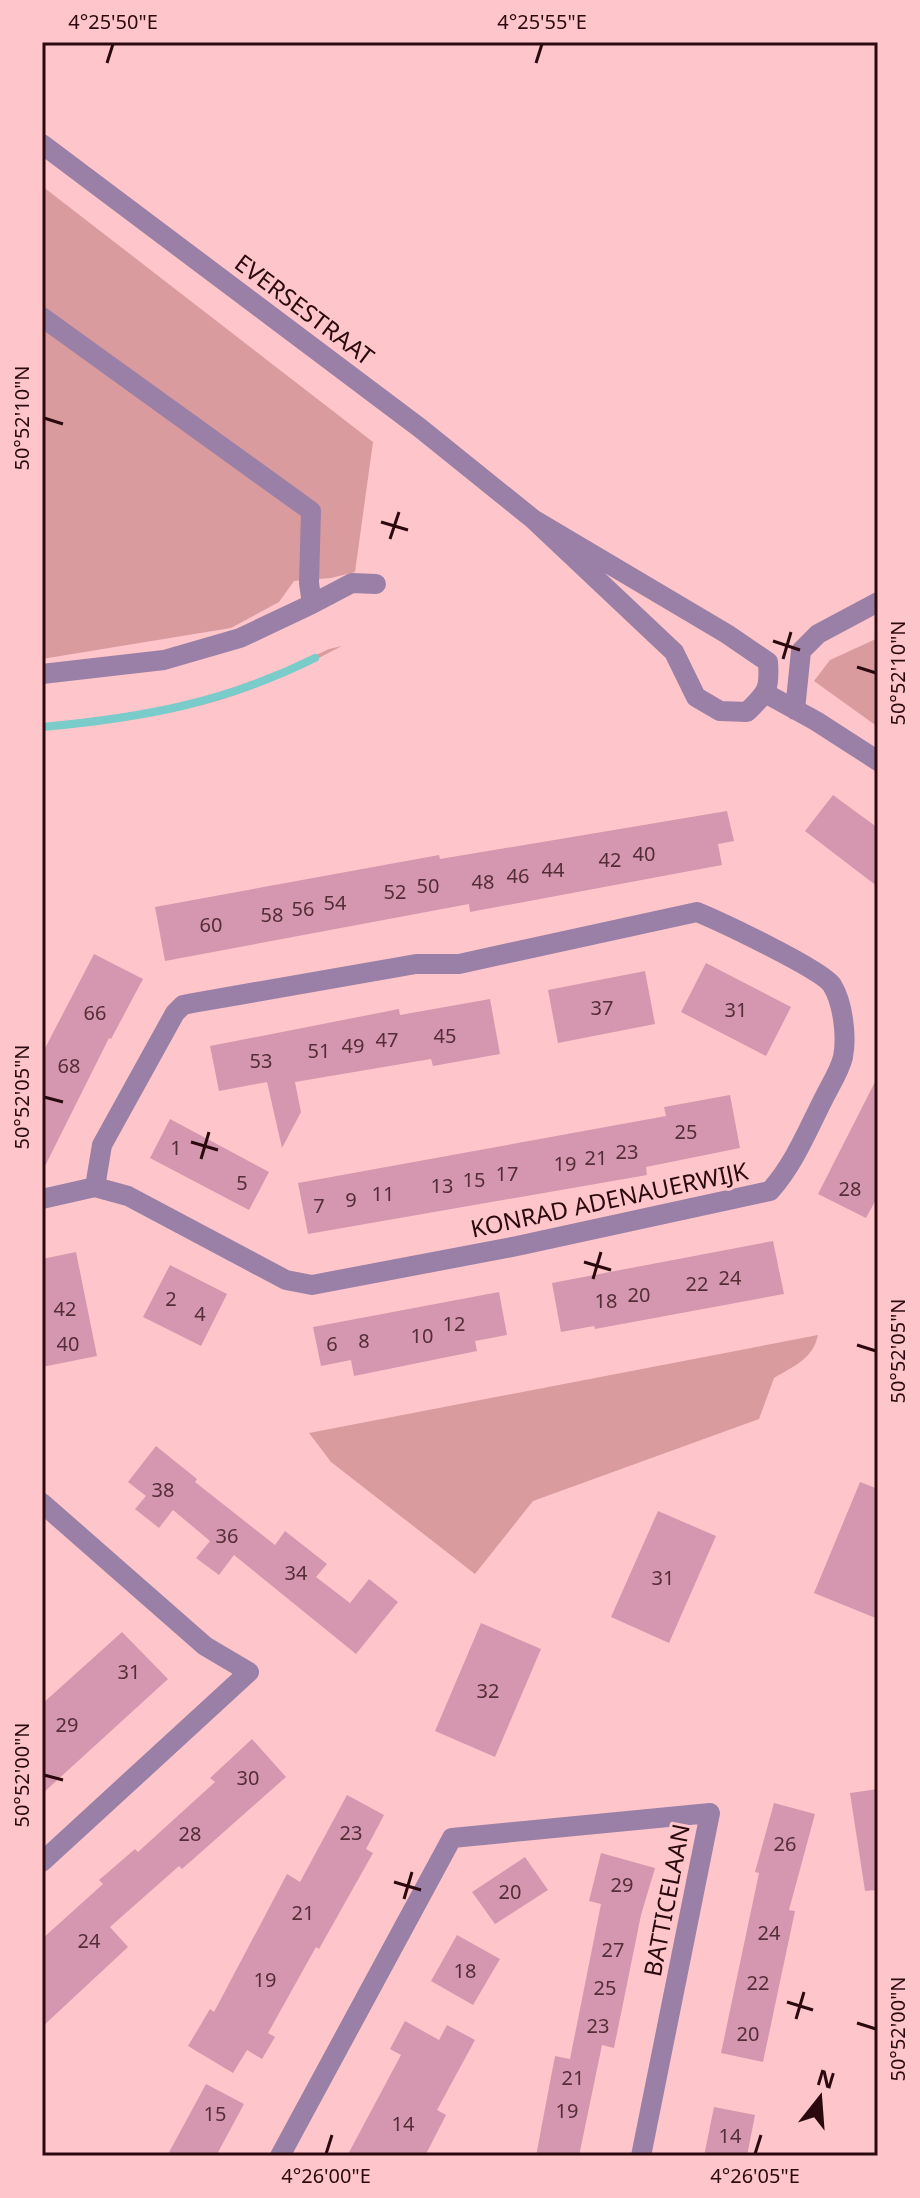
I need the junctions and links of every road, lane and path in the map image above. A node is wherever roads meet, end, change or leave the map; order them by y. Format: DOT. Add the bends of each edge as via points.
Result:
graph roads {
  1 [pos="42,144"];
  2 [pos="42,317"];
  3 [pos="533,519"];
  4 [pos="376,584"];
  5 [pos="878,602"];
  6 [pos="312,604"];
  7 [pos="42,674"];
  8 [pos="765,693"];
  9 [pos="795,710"];
  10 [pos="878,761"];
  11 [pos="95,1187"];
  12 [pos="42,1199"];
  13 [pos="42,1503"];
  14 [pos="42,1862"];
  15 [pos="280,2156"];
  16 [pos="641,2156"];
  1 -- 3 [label="street, EVERSESTRAAT"];
  2 -- 6 [label="street" via="311,511"];
  3 -- 8 [label="street, EVERSESTRAAT" via="768,662"];
  3 -- 8 [label="street, EVERSESTRAAT" via="674,652 696,697 720,711 747,712"];
  4 -- 6 [label="street" via="352,583"];
  5 -- 9 [label="street" via="818,634 801,651"];
  6 -- 7 [label="street" via="240,638 164,660"];
  8 -- 9 [label="street"];
  9 -- 10 [label="street"];
  11 -- 11 [label="street, KONRAD ADENAUERWIJK" via="128,1196 286,1280 312,1285 770,1191 787,1172 842,1060 845,1037 837,995 815,972 697,912 459,964 416,964 183,1005 102,1145"];
  11 -- 12 [label="street, KONRAD ADENAUERWIJK"];
  13 -- 14 [label="street" via="205,1646 249,1672"];
  15 -- 16 [label="street, BATTICELAAN" via="452,1838 710,1813"];
}
